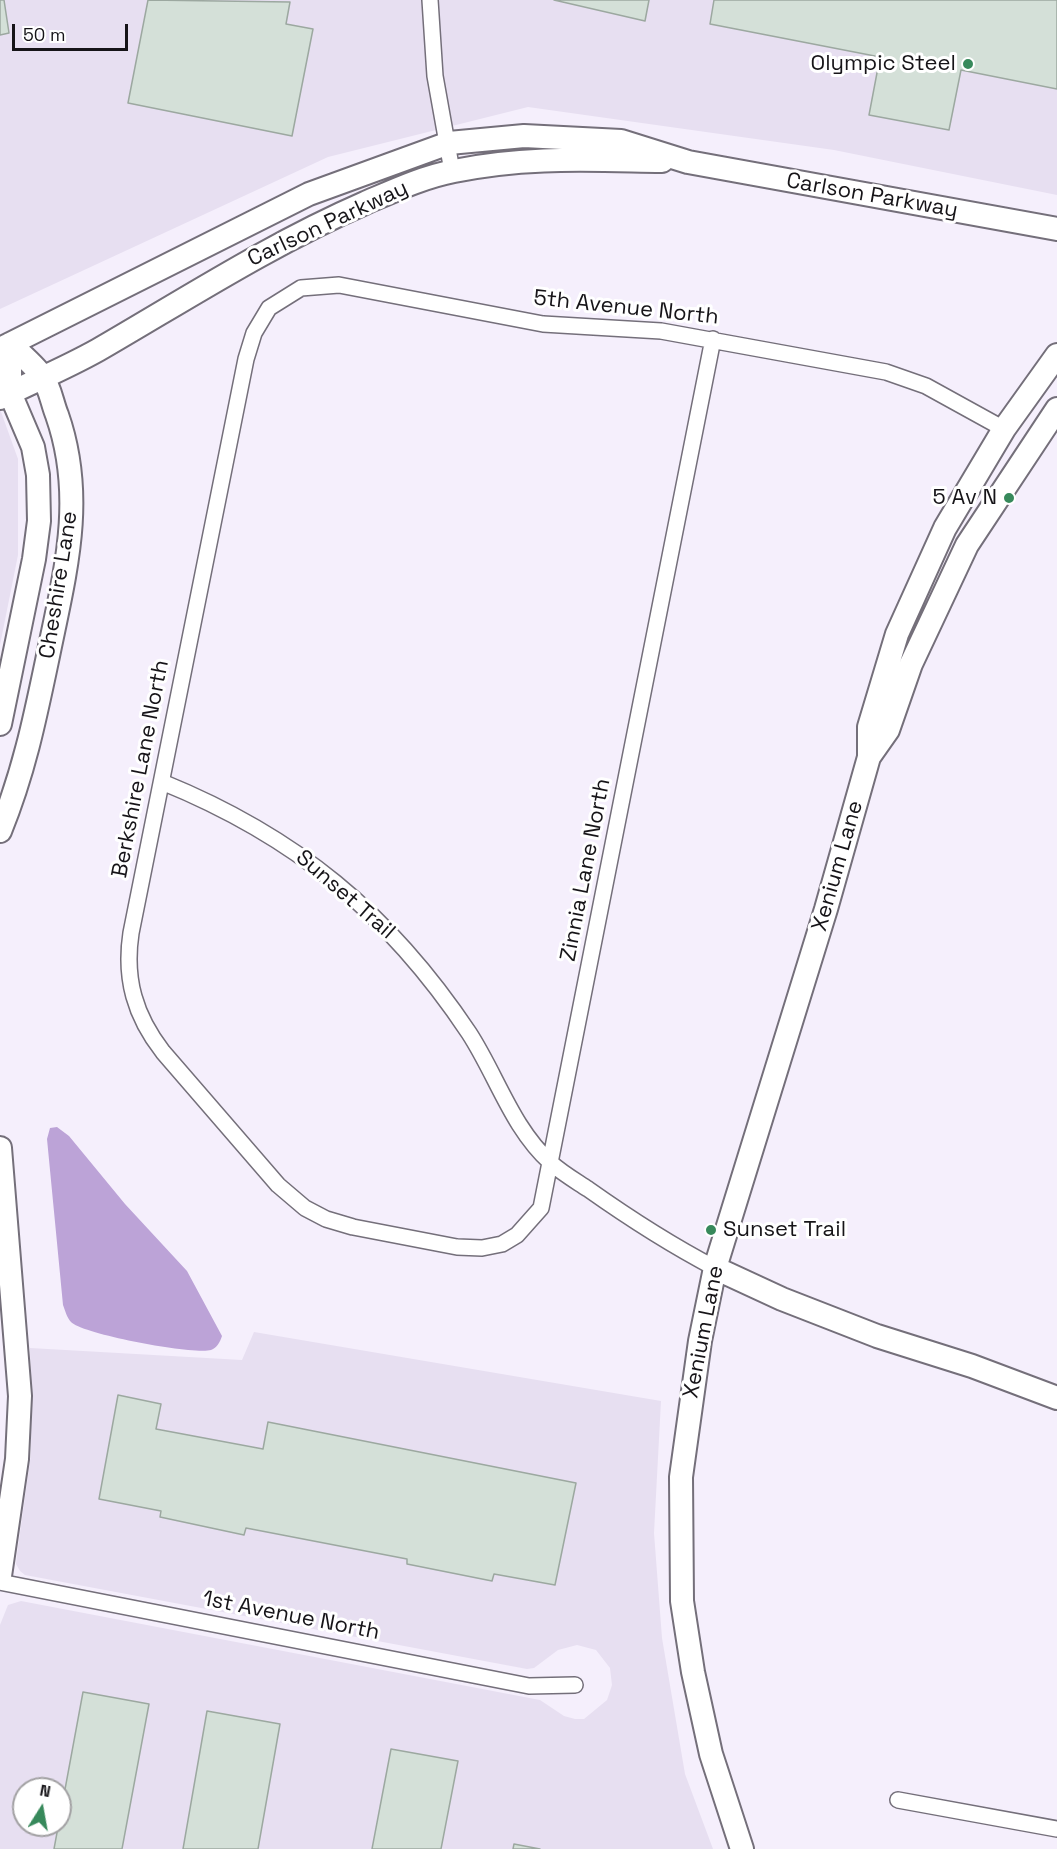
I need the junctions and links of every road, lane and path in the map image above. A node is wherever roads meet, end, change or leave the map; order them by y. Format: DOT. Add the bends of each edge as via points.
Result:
graph roads {
  1 [pos="430,0"];
  2 [pos="449,143"];
  3 [pos="688,162"];
  4 [pos="452,171"];
  5 [pos="1057,229"];
  6 [pos="339,285"];
  7 [pos="713,339"];
  8 [pos="5,347"];
  9 [pos="1057,355"];
  10 [pos="43,377"];
  11 [pos="5,396"];
  12 [pos="1057,409"];
  13 [pos="1004,429"];
  14 [pos="0,724"];
  15 [pos="869,757"];
  16 [pos="162,782"];
  17 [pos="0,831"];
  18 [pos="0,1148"];
  19 [pos="551,1163"];
  20 [pos="353,1227"];
  21 [pos="716,1268"];
  22 [pos="1057,1398"];
  23 [pos="0,1576"];
  24 [pos="0,1582"];
  25 [pos="575,1685"];
  26 [pos="898,1800"];
  27 [pos="1057,1829"];
  28 [pos="742,1849"];
  1 -- 2 [label="street" via="435,76"];
  2 -- 3 [label="main road, Carlson Parkway" via="525,136 621,141"];
  2 -- 4 [label="street"];
  2 -- 8 [label="main road, Carlson Parkway" via="309,194"];
  3 -- 4 [label="main road, Carlson Parkway" via="541,159"];
  3 -- 5 [label="main road, Carlson Parkway"];
  4 -- 10 [label="main road, Carlson Parkway" via="327,220 232,269 96,351"];
  6 -- 7 [label="street, 5th Avenue North" via="543,324 661,330"];
  6 -- 16 [label="street, Berkshire Lane North" via="301,288 269,308 254,333"];
  7 -- 13 [label="street, 5th Avenue North" via="886,372 927,386"];
  7 -- 19 [label="street, Zinnia Lane North"];
  8 -- 10 [label="main road, Cheshire Lane"];
  8 -- 11 [label="main road, Cheshire Lane"];
  9 -- 13 [label="main road, Xenium Lane"];
  10 -- 11 [label="main road, Carlson Parkway"];
  10 -- 17 [label="main road, Cheshire Lane" via="70,462 71,523 65,574 34,721 19,786"];
  11 -- 14 [label="main road, Cheshire Lane" via="33,447 39,503 34,559"];
  12 -- 15 [label="main road, Xenium Lane" via="968,545 911,664 888,730"];
  13 -- 15 [label="main road, Xenium Lane" via="945,528 902,624 869,727"];
  15 -- 21 [label="main road, Xenium Lane"];
  16 -- 19 [label="street, Sunset Trail" via="264,831 326,875 386,928 443,996 479,1049 516,1119"];
  16 -- 20 [label="street, Berkshire Lane North" via="129,946 130,984 136,1008 147,1032 163,1052 278,1185 316,1214"];
  18 -- 23 [label="main road" via="20,1396 17,1459"];
  19 -- 20 [label="street, Zinnia Lane North" via="537,1215 525,1229 502,1244 464,1248"];
  19 -- 21 [label="street, Sunset Trail" via="671,1244"];
  21 -- 22 [label="main road, Sunset Trail" via="877,1336 972,1365"];
  21 -- 28 [label="main road, Xenium Lane" via="700,1341 684,1450 681,1575 704,1727"];
  24 -- 25 [label="street, 1st Avenue North" via="529,1686"];
  26 -- 27 [label="street"];
}
